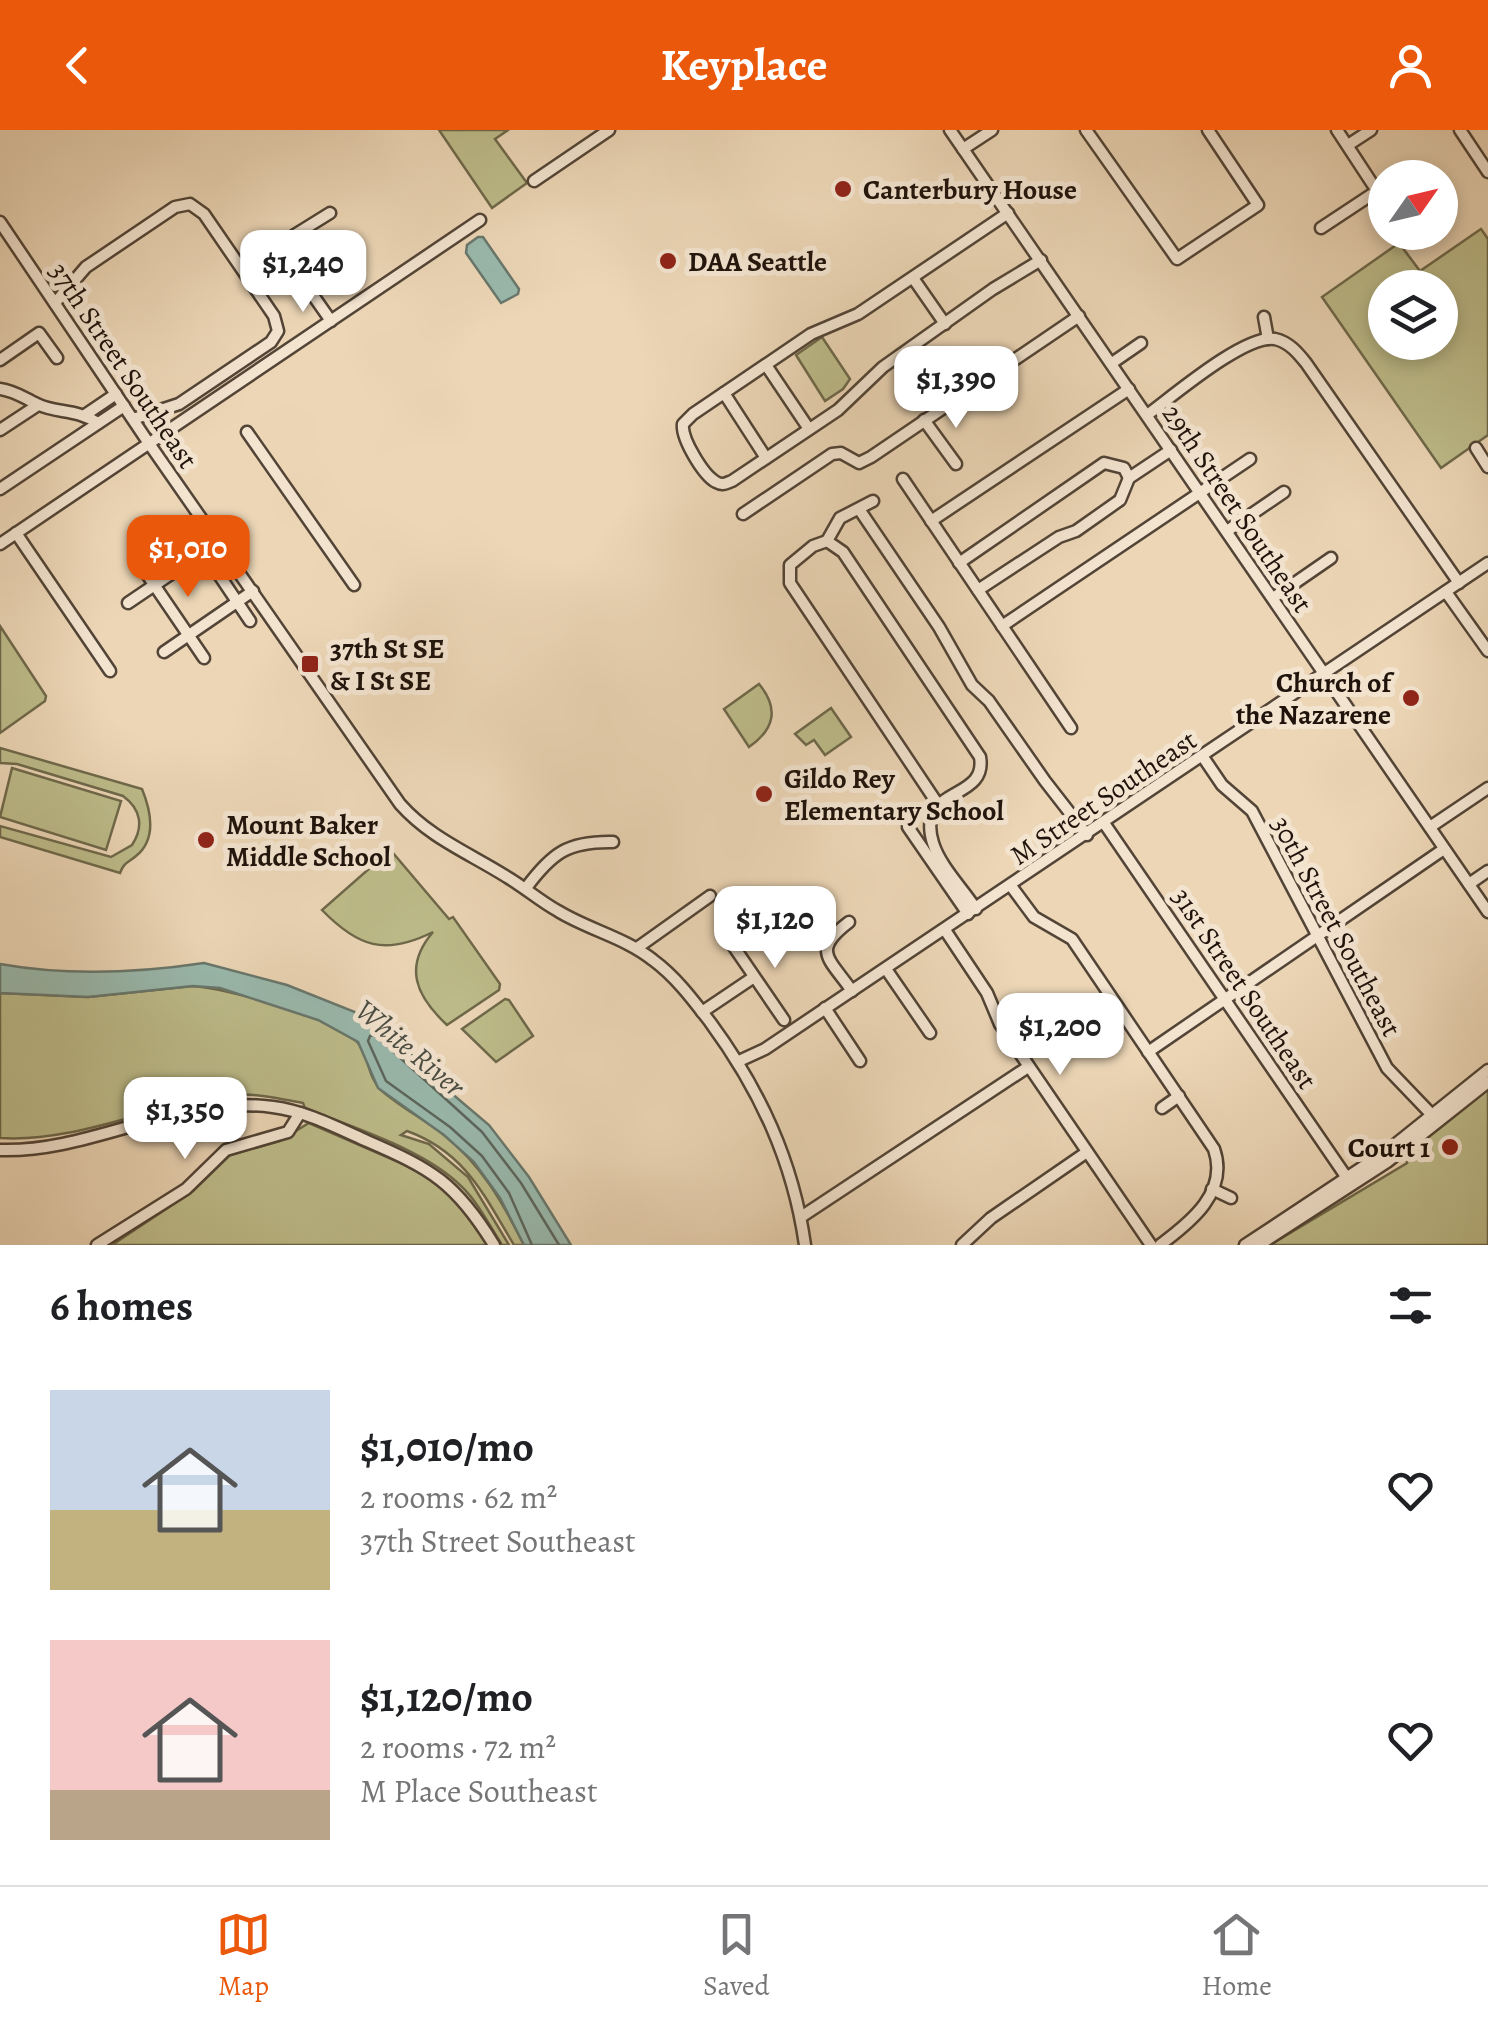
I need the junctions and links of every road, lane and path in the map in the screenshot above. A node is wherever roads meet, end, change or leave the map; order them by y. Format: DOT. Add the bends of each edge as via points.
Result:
graph roads {
  1 [pos="609,130"];
  2 [pos="950,130"];
  3 [pos="992,130"];
  4 [pos="1086,130"];
  5 [pos="1208,130"];
  6 [pos="1337,130"];
  7 [pos="1371,130"];
  8 [pos="1460,130"];
  9 [pos="1348,145"];
  10 [pos="963,149"];
  11 [pos="1488,172"];
  12 [pos="1368,173"];
  13 [pos="534,181"];
  14 [pos="1368,200"];
  15 [pos="330,213"];
  16 [pos="1008,213"];
  17 [pos="480,220"];
  18 [pos="0,222"];
  19 [pos="1322,228"];
  20 [pos="1041,260"];
  21 [pos="912,278"];
  22 [pos="55,303"];
  23 [pos="1079,316"];
  24 [pos="1264,317"];
  25 [pos="330,321"];
  26 [pos="946,324"];
  27 [pos="1268,339"];
  28 [pos="1141,342"];
  29 [pos="57,358"];
  30 [pos="0,360"];
  31 [pos="1112,363"];
  32 [pos="766,364"];
  33 [pos="0,389"];
  34 [pos="1129,389"];
  35 [pos="724,393"];
  36 [pos="116,394"];
  37 [pos="38,405"];
  38 [pos="124,406"];
  39 [pos="85,415"];
  40 [pos="1147,415"];
  41 [pos="133,420"];
  42 [pos="924,420"];
  43 [pos="98,423"];
  44 [pos="809,429"];
  45 [pos="0,430"];
  46 [pos="247,432"];
  47 [pos="148,442"];
  48 [pos="1476,448"];
  49 [pos="1171,450"];
  50 [pos="766,458"];
  51 [pos="1250,459"];
  52 [pos="956,464"];
  53 [pos="1488,467"];
  54 [pos="1129,478"];
  55 [pos="902,479"];
  56 [pos="0,489"];
  57 [pos="1284,492"];
  58 [pos="1201,494"];
  59 [pos="873,501"];
  60 [pos="859,509"];
  61 [pos="743,514"];
  62 [pos="930,522"];
  63 [pos="189,530"];
  64 [pos="1227,531"];
  65 [pos="16,533"];
  66 [pos="218,542"];
  67 [pos="827,542"];
  68 [pos="0,544"];
  69 [pos="204,552"];
  70 [pos="1331,558"];
  71 [pos="959,563"];
  72 [pos="1488,563"];
  73 [pos="140,564"];
  74 [pos="1459,583"];
  75 [pos="154,585"];
  76 [pos="354,585"];
  77 [pos="978,590"];
  78 [pos="253,591"];
  79 [pos="1446,592"];
  80 [pos="1273,598"];
  81 [pos="238,602"];
  82 [pos="128,603"];
  83 [pos="250,621"];
  84 [pos="1002,626"];
  85 [pos="188,635"];
  86 [pos="1488,651"];
  87 [pos="164,652"];
  88 [pos="204,658"];
  89 [pos="110,671"];
  90 [pos="1325,674"];
  91 [pos="1071,728"];
  92 [pos="1203,757"];
  93 [pos="1488,788"];
  94 [pos="937,804"];
  95 [pos="1104,823"];
  96 [pos="908,827"];
  97 [pos="1430,827"];
  98 [pos="1087,835"];
  99 [pos="613,842"];
  100 [pos="1444,849"];
  101 [pos="1488,871"];
  102 [pos="1469,884"];
  103 [pos="1011,886"];
  104 [pos="526,888"];
  105 [pos="710,896"];
  106 [pos="972,912"];
  107 [pos="1488,912"];
  108 [pos="849,922"];
  109 [pos="945,930"];
  110 [pos="1319,937"];
  111 [pos="732,944"];
  112 [pos="637,948"];
  113 [pos="886,969"];
  114 [pos="754,977"];
  115 [pos="852,991"];
  116 [pos="1226,1000"];
  117 [pos="1117,1006"];
  118 [pos="825,1008"];
  119 [pos="702,1012"];
  120 [pos="1100,1017"];
  121 [pos="784,1020"];
  122 [pos="930,1034"];
  123 [pos="1148,1052"];
  124 [pos="739,1061"];
  125 [pos="860,1061"];
  126 [pos="1028,1067"];
  127 [pos="1488,1070"];
  128 [pos="1488,1082"];
  129 [pos="1178,1096"];
  130 [pos="1162,1108"];
  131 [pos="300,1113"];
  132 [pos="1432,1115"];
  133 [pos="0,1150"];
  134 [pos="1087,1152"];
  135 [pos="1348,1178"];
  136 [pos="1212,1189"];
  137 [pos="1230,1198"];
  138 [pos="801,1217"];
  139 [pos="97,1245"];
  140 [pos="494,1245"];
  141 [pos="805,1245"];
  142 [pos="962,1245"];
  143 [pos="1151,1245"];
  144 [pos="1160,1245"];
  145 [pos="1245,1245"];
  146 [pos="1259,1245"];
  1 -- 13 [label="street"];
  2 -- 10 [label="street, 29th Street Southeast"];
  3 -- 10 [label="street"];
  4 -- 5 [label="street" via="1177,259 1258,205"];
  6 -- 9 [label="street"];
  7 -- 9 [label="street"];
  8 -- 11 [label="street"];
  9 -- 12 [label="street"];
  10 -- 16 [label="street, 29th Street Southeast"];
  14 -- 19 [label="street"];
  15 -- 25 [label="street" via="286,247"];
  16 -- 20 [label="street, 29th Street Southeast"];
  16 -- 21 [label="street"];
  17 -- 25 [label="street"];
  18 -- 22 [label="street, 37th Street Southeast"];
  20 -- 23 [label="street, 29th Street Southeast"];
  20 -- 26 [label="street"];
  21 -- 26 [label="street"];
  21 -- 32 [label="street"];
  22 -- 36 [label="street, 37th Street Southeast"];
  22 -- 41 [label="street" via="93,262 190,204 204,214 274,316 278,331 271,342 179,404"];
  23 -- 31 [label="street, 29th Street Southeast"];
  23 -- 42 [label="street"];
  24 -- 27 [label="street"];
  25 -- 47 [label="street"];
  26 -- 44 [label="street"];
  27 -- 40 [label="street" via="1236,353"];
  27 -- 74 [label="street" via="1288,345 1306,363"];
  28 -- 31 [label="street"];
  29 -- 30 [label="street" via="40,333"];
  31 -- 34 [label="street, 29th Street Southeast"];
  32 -- 35 [label="street"];
  32 -- 44 [label="street"];
  33 -- 37 [label="street"];
  34 -- 40 [label="street, 29th Street Southeast"];
  34 -- 62 [label="street"];
  35 -- 50 [label="street"];
  35 -- 50 [label="street" via="683,424 685,442 723,484"];
  36 -- 38 [label="street, 37th Street Southeast"];
  36 -- 39 [label="street"];
  37 -- 39 [label="street"];
  37 -- 45 [label="street"];
  38 -- 41 [label="street, 37th Street Southeast"];
  38 -- 43 [label="street"];
  39 -- 43 [label="street"];
  40 -- 49 [label="street, 29th Street Southeast"];
  41 -- 47 [label="street, 37th Street Southeast"];
  42 -- 52 [label="street"];
  42 -- 61 [label="street" via="863,462 832,454"];
  43 -- 56 [label="street"];
  44 -- 50 [label="street"];
  46 -- 76 [label="street"];
  47 -- 65 [label="street"];
  47 -- 66 [label="street, 37th Street Southeast"];
  48 -- 53 [label="street"];
  49 -- 54 [label="street"];
  49 -- 58 [label="street, 29th Street Southeast"];
  51 -- 58 [label="street"];
  54 -- 71 [label="street" via="1124,468 1104,463"];
  54 -- 77 [label="street" via="1120,500"];
  55 -- 62 [label="street"];
  57 -- 64 [label="street"];
  58 -- 64 [label="street, 29th Street Southeast"];
  58 -- 84 [label="street"];
  59 -- 60 [label="street"];
  60 -- 67 [label="street" via="840,518"];
  60 -- 98 [label="street" via="972,685"];
  62 -- 71 [label="street"];
  63 -- 69 [label="street"];
  64 -- 80 [label="street, 29th Street Southeast"];
  65 -- 68 [label="street"];
  65 -- 89 [label="street"];
  66 -- 69 [label="street"];
  66 -- 78 [label="street, 37th Street Southeast"];
  67 -- 94 [label="street" via="793,561 790,583"];
  67 -- 94 [label="street" via="843,552 980,758 974,782"];
  69 -- 75 [label="street"];
  69 -- 81 [label="street"];
  70 -- 80 [label="street"];
  71 -- 77 [label="street"];
  72 -- 74 [label="street, M Street Southeast"];
  73 -- 75 [label="street"];
  74 -- 79 [label="street, M Street Southeast"];
  75 -- 82 [label="street"];
  75 -- 85 [label="street"];
  77 -- 84 [label="street"];
  78 -- 81 [label="street"];
  78 -- 104 [label="street, 37th Street Southeast" via="405,810 433,836"];
  79 -- 86 [label="street"];
  79 -- 90 [label="street, M Street Southeast"];
  80 -- 90 [label="street, 29th Street Southeast"];
  81 -- 83 [label="street"];
  81 -- 85 [label="street"];
  84 -- 91 [label="street"];
  85 -- 87 [label="street"];
  85 -- 88 [label="street"];
  90 -- 92 [label="street, M Street Southeast"];
  90 -- 97 [label="street, 29th Street Southeast"];
  92 -- 95 [label="street, M Street Southeast"];
  92 -- 110 [label="street, 30th Street Southeast" via="1252,811"];
  93 -- 97 [label="street"];
  94 -- 106 [label="street" via="933,843"];
  95 -- 98 [label="street, M Street Southeast"];
  95 -- 116 [label="street, 31st Street Southeast"];
  96 -- 106 [label="street"];
  97 -- 100 [label="street, 29th Street Southeast"];
  98 -- 103 [label="street, M Street Southeast"];
  99 -- 104 [label="street" via="570,846"];
  100 -- 102 [label="street, 29th Street Southeast"];
  100 -- 110 [label="street"];
  101 -- 102 [label="street"];
  102 -- 107 [label="street, 29th Street Southeast"];
  103 -- 106 [label="street, M Street Southeast"];
  103 -- 117 [label="street" via="1034,917 1072,939"];
  104 -- 112 [label="street, 37th Street Southeast" via="558,911"];
  105 -- 112 [label="street"];
  106 -- 109 [label="street, M Street Southeast"];
  108 -- 115 [label="street" via="826,945"];
  109 -- 113 [label="street, M Street Southeast"];
  109 -- 126 [label="street"];
  110 -- 116 [label="street"];
  110 -- 132 [label="street, 30th Street Southeast" via="1386,1068"];
  111 -- 114 [label="street"];
  112 -- 119 [label="street, 37th Street Southeast"];
  113 -- 115 [label="street, M Street Southeast"];
  113 -- 122 [label="street"];
  114 -- 119 [label="street"];
  114 -- 121 [label="street"];
  115 -- 118 [label="street, M Street Southeast"];
  116 -- 123 [label="street"];
  116 -- 135 [label="street, 31st Street Southeast"];
  117 -- 120 [label="street"];
  117 -- 123 [label="street"];
  118 -- 124 [label="street, M Street Southeast"];
  118 -- 125 [label="street"];
  119 -- 124 [label="street, 37th Street Southeast"];
  123 -- 129 [label="street"];
  124 -- 138 [label="street, 37th Street Southeast" via="784,1153"];
  126 -- 134 [label="street"];
  126 -- 138 [label="street"];
  127 -- 132 [label="street"];
  128 -- 146 [label="street" via="1386,1162"];
  129 -- 130 [label="street"];
  129 -- 136 [label="street" via="1217,1158"];
  131 -- 133 [label="street" via="232,1106"];
  131 -- 139 [label="street" via="283,1134 226,1150 179,1194"];
  131 -- 140 [label="street" via="440,1177"];
  132 -- 135 [label="street"];
  134 -- 142 [label="street"];
  134 -- 143 [label="street"];
  135 -- 145 [label="street"];
  136 -- 137 [label="street"];
  136 -- 144 [label="street" via="1195,1218"];
  138 -- 141 [label="street, 37th Street Southeast"];
}
